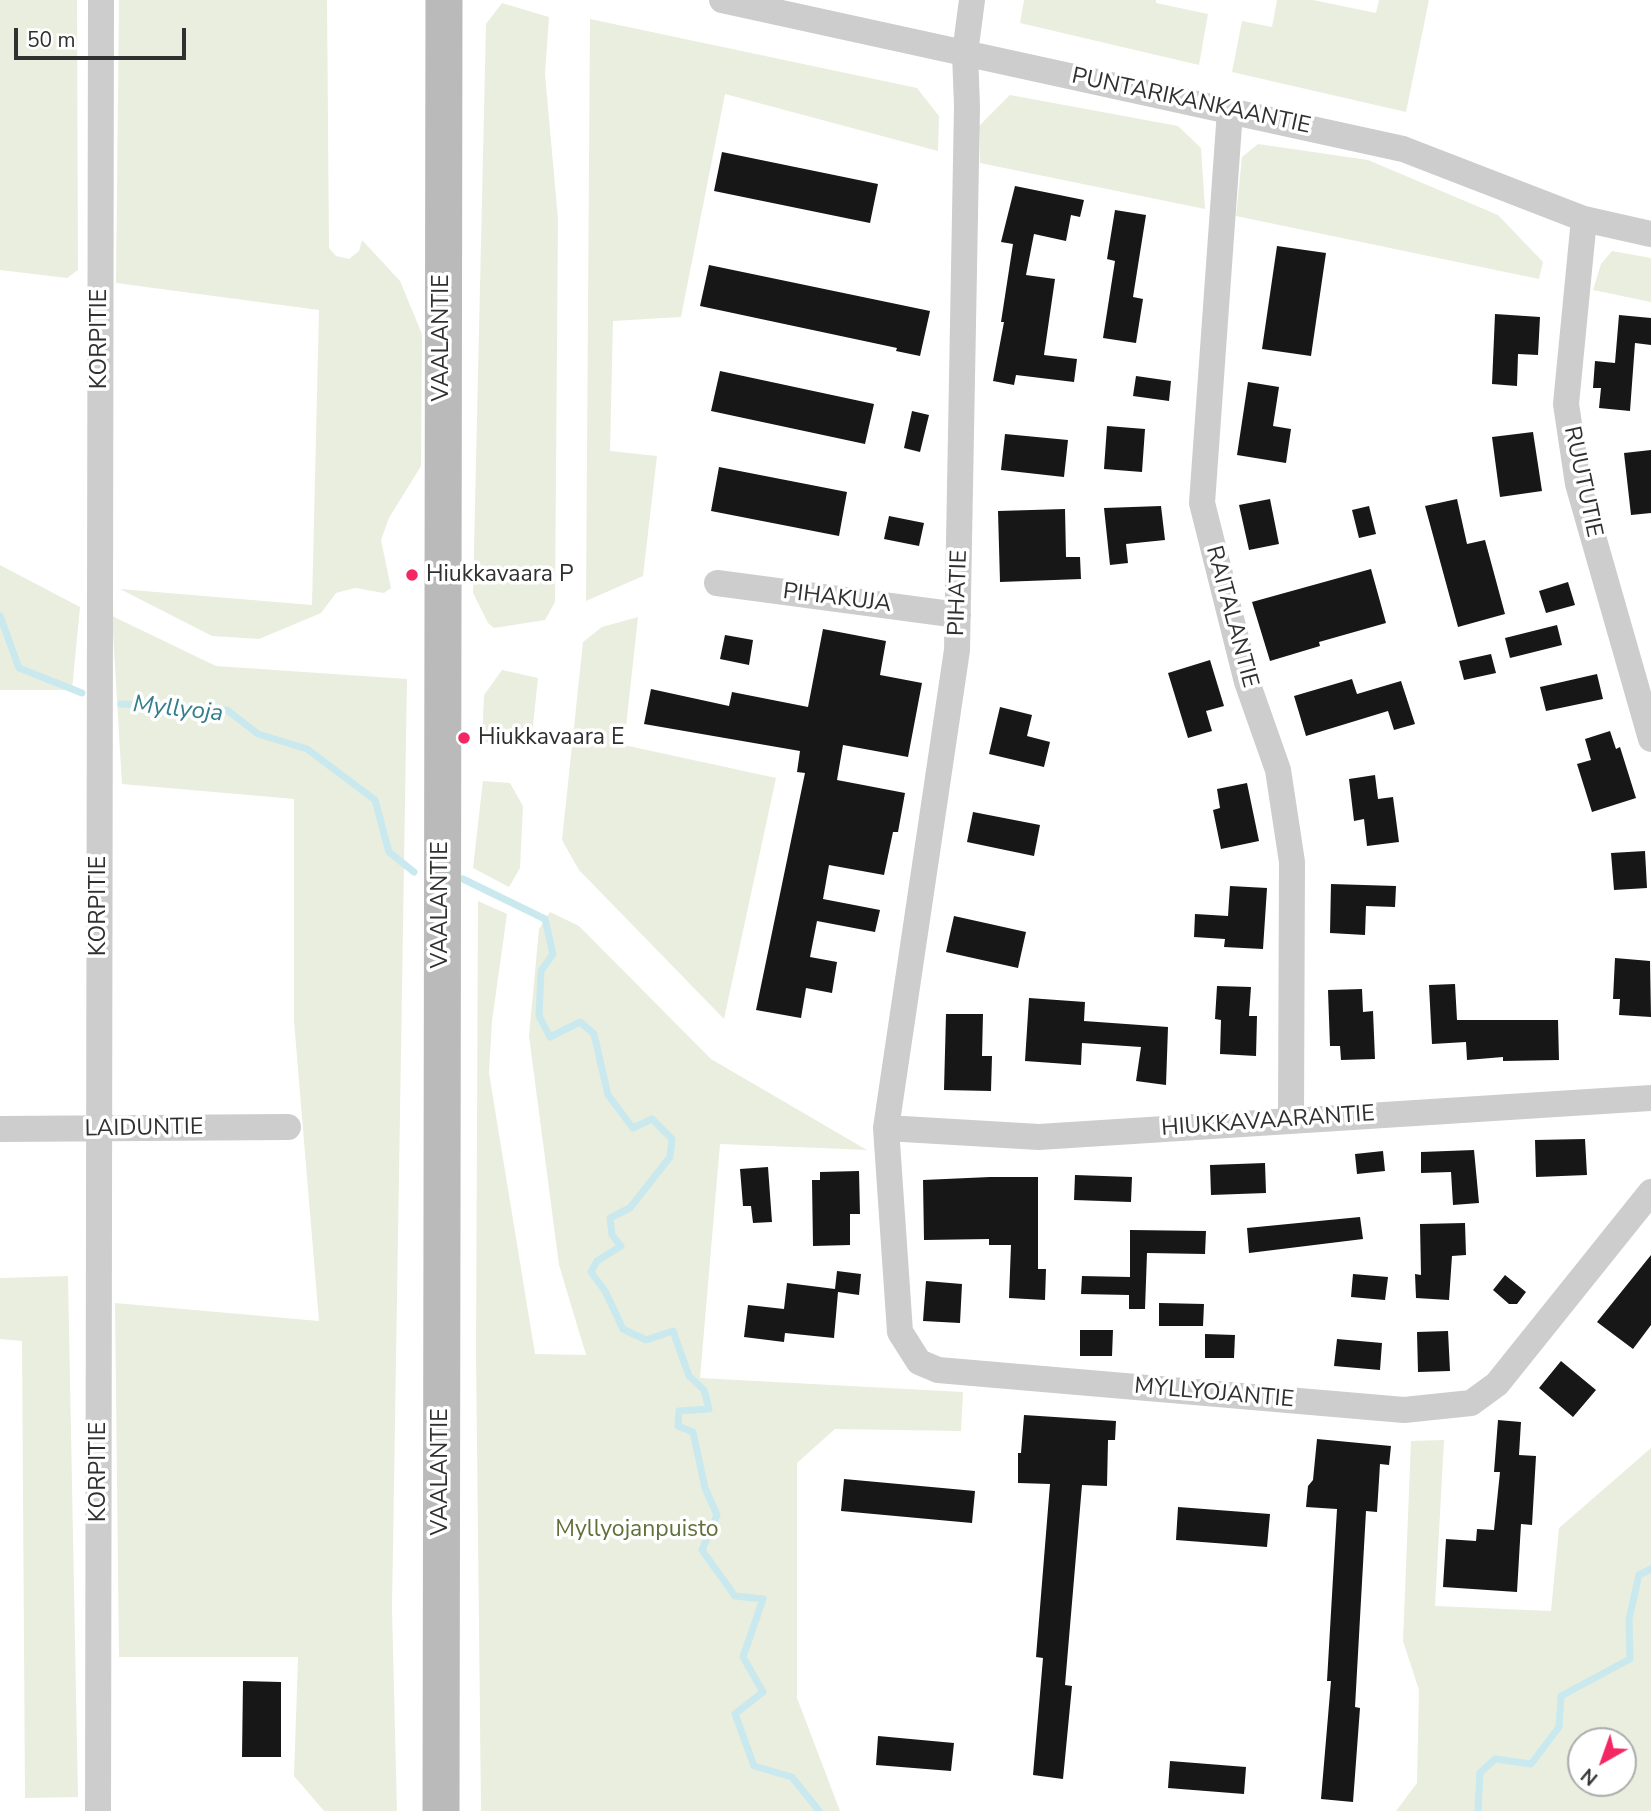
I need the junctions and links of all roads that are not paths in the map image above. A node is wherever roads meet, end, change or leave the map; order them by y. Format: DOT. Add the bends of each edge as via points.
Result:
graph roads {
  1 [pos="101,0"];
  2 [pos="444,0"];
  3 [pos="722,0"];
  4 [pos="972,0"];
  5 [pos="965,53"];
  6 [pos="1230,111"];
  7 [pos="1584,219"];
  8 [pos="1651,234"];
  9 [pos="717,583"];
  10 [pos="958,615"];
  11 [pos="1651,739"];
  12 [pos="1651,1098"];
  13 [pos="1292,1119"];
  14 [pos="288,1127"];
  15 [pos="886,1128"];
  16 [pos="0,1129"];
  17 [pos="98,1129"];
  18 [pos="1651,1192"];
  19 [pos="98,1811"];
  20 [pos="441,1811"];
  1 -- 17 [label="street, KORPITIE"];
  2 -- 20 [label="street, VAALANTIE"];
  3 -- 5 [label="street, PUNTARIKANKAANTIE"];
  4 -- 5 [label="street, PIHATIE"];
  5 -- 6 [label="street, PUNTARIKANKAANTIE"];
  5 -- 10 [label="street, PIHATIE"];
  6 -- 7 [label="street, PUNTARIKANKAANTIE" via="1403,149"];
  6 -- 13 [label="street, RAITALANTIE" via="1202,503 1247,682 1278,770 1292,862"];
  7 -- 8 [label="street, PUNTARIKANKAANTIE"];
  7 -- 11 [label="street, RUUTUTIE" via="1566,404 1578,484"];
  9 -- 10 [label="street, PIHAKUJA"];
  10 -- 15 [label="street, PIHATIE" via="957,650"];
  12 -- 13 [label="street, HIUKKAVAARANTIE"];
  13 -- 15 [label="street, HIUKKAVAARANTIE" via="1039,1136"];
  14 -- 17 [label="street, LAIDUNTIE"];
  15 -- 18 [label="street, MYLLYOJANTIE" via="900,1332 919,1362 938,1370 1404,1410 1471,1403 1497,1384"];
  16 -- 17 [label="street, LAIDUNTIE"];
  17 -- 19 [label="street, KORPITIE"];
}
